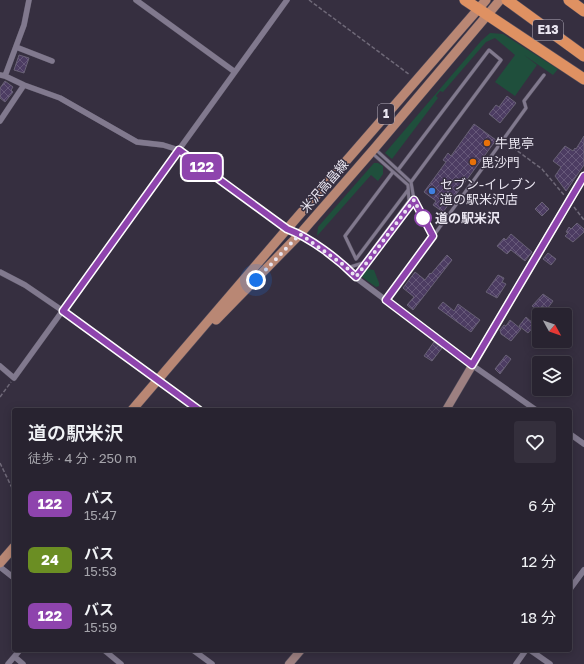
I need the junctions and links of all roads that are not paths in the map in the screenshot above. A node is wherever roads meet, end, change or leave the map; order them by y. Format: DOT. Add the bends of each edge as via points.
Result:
graph roads {
  1 [pos="29,0"];
  2 [pos="136,0"];
  3 [pos="287,0"];
  4 [pos="465,0"];
  5 [pos="486,0"];
  6 [pos="500,0"];
  7 [pos="569,0"];
  8 [pos="513,1"];
  9 [pos="584,11"];
  10 [pos="483,12"];
  11 [pos="16,47"];
  12 [pos="584,47"];
  13 [pos="584,56"];
  14 [pos="52,61"];
  15 [pos="235,72"];
  16 [pos="3,75"];
  17 [pos="544,75"];
  18 [pos="584,79"];
  19 [pos="24,86"];
  20 [pos="0,121"];
  21 [pos="179,150"];
  22 [pos="372,151"];
  23 [pos="398,170"];
  24 [pos="394,172"];
  25 [pos="584,176"];
  26 [pos="411,182"];
  27 [pos="408,190"];
  28 [pos="414,200"];
  29 [pos="287,229"];
  30 [pos="300,234"];
  31 [pos="433,236"];
  32 [pos="346,268"];
  33 [pos="0,272"];
  34 [pos="356,277"];
  35 [pos="386,300"];
  36 [pos="63,311"];
  37 [pos="472,365"];
  38 [pos="0,366"];
  39 [pos="158,380"];
  40 [pos="134,408"];
  41 [pos="196,408"];
  42 [pos="447,408"];
  43 [pos="533,408"];
  44 [pos="572,435"];
  45 [pos="584,444"];
  46 [pos="12,549"];
  47 [pos="0,563"];
  48 [pos="0,567"];
  49 [pos="584,570"];
  50 [pos="12,576"];
  51 [pos="572,586"];
  52 [pos="19,652"];
  53 [pos="106,652"];
  54 [pos="196,652"];
  55 [pos="299,652"];
  56 [pos="525,652"];
  57 [pos="533,652"];
  58 [pos="15,657"];
  59 [pos="8,664"];
  60 [pos="23,664"];
  61 [pos="121,664"];
  62 [pos="212,664"];
  63 [pos="289,664"];
  64 [pos="516,664"];
  65 [pos="550,664"];
  1 -- 11 [label="street"];
  2 -- 15 [label="street"];
  3 -- 15 [label="street"];
  4 -- 10 [label="highway"];
  5 -- 10 [label="main road, 米沢高畠線 / 1"];
  6 -- 10 [label="main road, 米沢高畠線 / 1"];
  7 -- 9 [label="highway"];
  8 -- 12 [label="highway, E13"];
  8 -- 13 [label="highway, E13"];
  10 -- 18 [label="highway"];
  10 -- 22 [label="main road, 米沢高畠線 / 1"];
  10 -- 29 [label="main road, 米沢高畠線 / 1" via="416,80"];
  11 -- 14 [label="street"];
  11 -- 16 [label="street"];
  15 -- 21 [label="street"];
  16 -- 19 [label="street"];
  17 -- 31 [label="lane" via="524,101 526,108"];
  19 -- 20 [label="street"];
  19 -- 21 [label="street" via="60,98 138,142"];
  21 -- 29 [label="street"];
  21 -- 36 [label="street"];
  22 -- 23 [label="lane"];
  22 -- 24 [label="lane"];
  22 -- 30 [label="main road, 米沢高畠線 / 1"];
  23 -- 26 [label="lane"];
  23 -- 26 [label="lane" via="489,50 501,60"];
  24 -- 27 [label="lane" via="408,185"];
  24 -- 27 [label="lane" via="345,236 356,259"];
  25 -- 37 [label="street"];
  26 -- 28 [label="lane"];
  27 -- 32 [label="lane" via="409,200 363,263"];
  28 -- 31 [label="lane"];
  28 -- 34 [label="lane"];
  29 -- 30 [label="street"];
  29 -- 39 [label="main road, 米沢高畠線 / 1"];
  30 -- 32 [label="street"];
  30 -- 39 [label="main road, 米沢高畠線 / 1"];
  31 -- 35 [label="lane"];
  32 -- 34 [label="street"];
  33 -- 36 [label="street"];
  34 -- 35 [label="street"];
  35 -- 37 [label="street"];
  36 -- 38 [label="street" via="14,378"];
  36 -- 39 [label="street"];
  37 -- 42 [label="street"];
  37 -- 43 [label="street"];
  39 -- 40 [label="main road, 米沢高畠線 / 1"];
  39 -- 41 [label="street"];
  44 -- 45 [label="street"];
  46 -- 47 [label="main road"];
  48 -- 50 [label="street"];
  49 -- 51 [label="street"];
  52 -- 58 [label="street"];
  53 -- 61 [label="street"];
  54 -- 62 [label="street"];
  55 -- 63 [label="street"];
  56 -- 64 [label="street"];
  57 -- 65 [label="street"];
  58 -- 59 [label="street"];
  58 -- 60 [label="street"];
}
